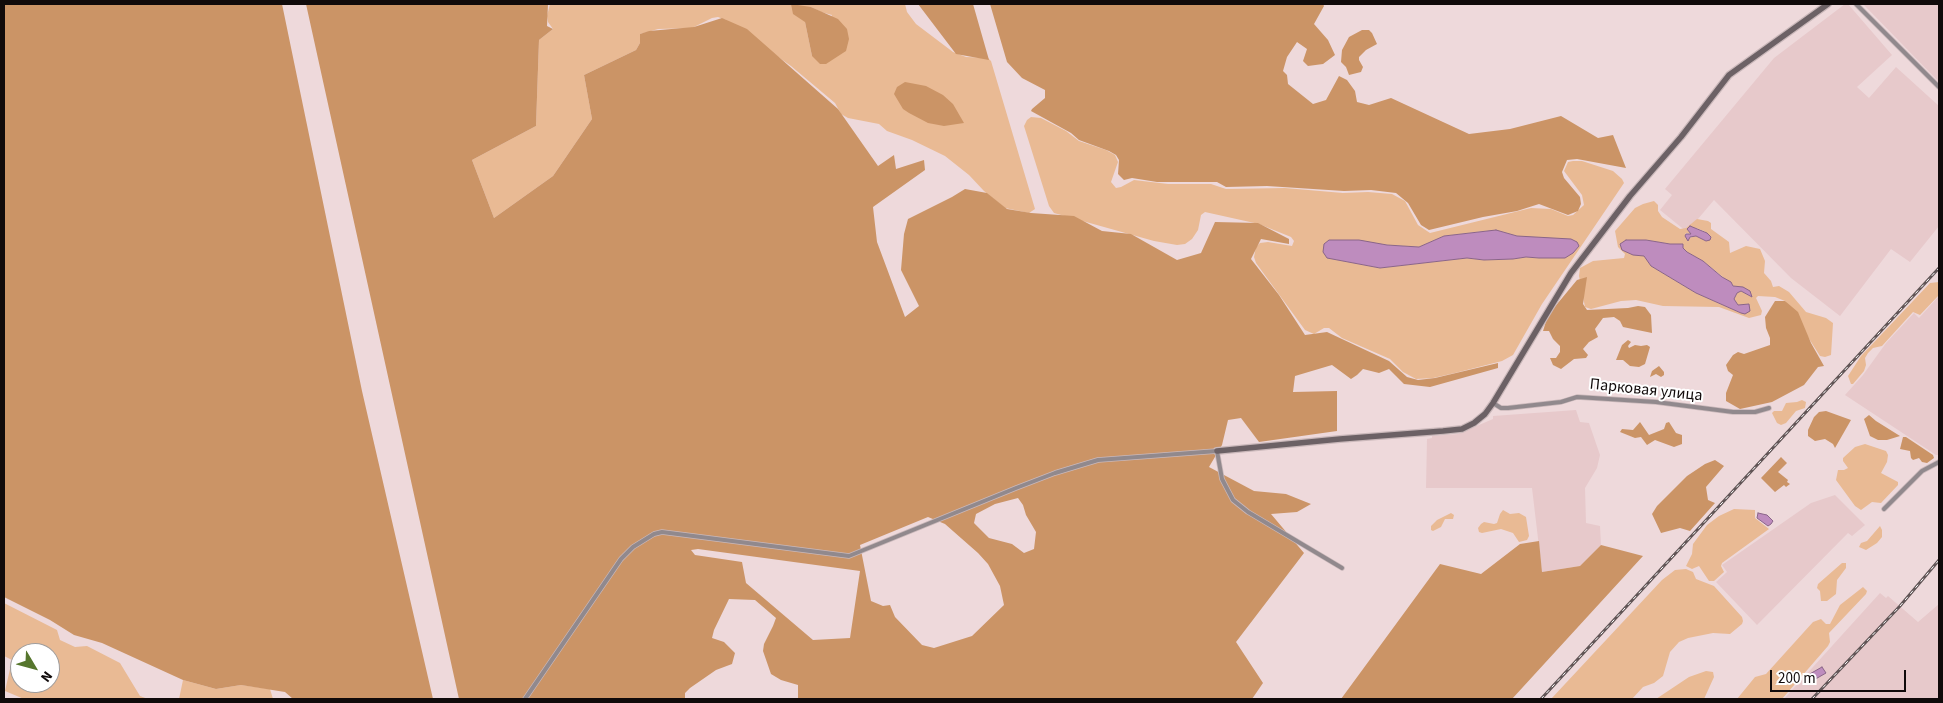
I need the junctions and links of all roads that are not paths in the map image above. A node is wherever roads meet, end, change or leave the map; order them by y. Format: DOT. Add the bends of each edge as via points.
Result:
graph roads {
  1 [pos="1828,4"];
  2 [pos="1856,4"];
  3 [pos="1939,87"];
  4 [pos="1493,402"];
  5 [pos="1769,408"];
  6 [pos="1217,451"];
  7 [pos="1939,462"];
  8 [pos="1884,509"];
  9 [pos="1342,568"];
  10 [pos="525,699"];
  1 -- 4 [label="street" via="1729,75 1571,273"];
  2 -- 3 [label="street"];
  4 -- 5 [label="street, Парковая улица" via="1501,408 1508,408 1577,397 1656,402 1734,412"];
  4 -- 6 [label="street" via="1485,414 1462,429"];
  6 -- 9 [label="street" via="1222,479 1233,500"];
  6 -- 10 [label="street" via="1098,460 1016,488 849,556 662,532 654,534 633,547 622,559"];
  7 -- 8 [label="street" via="1922,472"];
}
